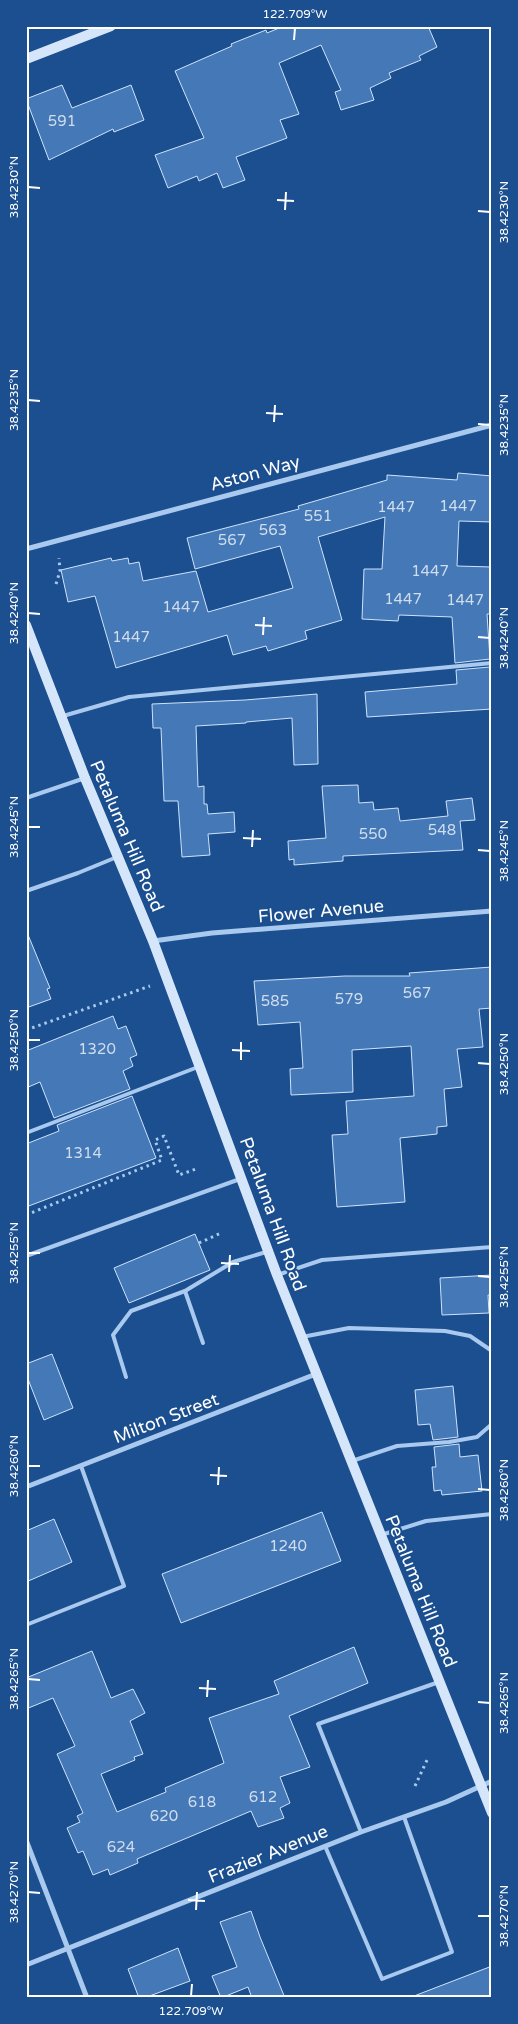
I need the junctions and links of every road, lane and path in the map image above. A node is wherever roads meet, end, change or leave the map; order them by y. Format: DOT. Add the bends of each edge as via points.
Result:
graph roads {
  1 [pos="111,26"];
  2 [pos="26,59"];
  3 [pos="492,425"];
  4 [pos="26,549"];
  5 [pos="59,558"];
  6 [pos="56,584"];
  7 [pos="26,625"];
  8 [pos="492,663"];
  9 [pos="60,716"];
  10 [pos="85,778"];
  11 [pos="26,798"];
  12 [pos="117,857"];
  13 [pos="26,891"];
  14 [pos="492,911"];
  15 [pos="153,941"];
  16 [pos="168,980"];
  17 [pos="26,1030"];
  18 [pos="200,1066"];
  19 [pos="26,1132"];
  20 [pos="196,1169"];
  21 [pos="242,1178"];
  22 [pos="26,1215"];
  23 [pos="221,1233"];
  24 [pos="199,1243"];
  25 [pos="492,1247"];
  26 [pos="268,1251"];
  27 [pos="26,1256"];
  28 [pos="277,1275"];
  29 [pos="185,1291"];
  30 [pos="302,1337"];
  31 [pos="203,1343"];
  32 [pos="492,1351"];
  33 [pos="317,1374"];
  34 [pos="126,1377"];
  35 [pos="492,1424"];
  36 [pos="352,1461"];
  37 [pos="81,1466"];
  38 [pos="26,1487"];
  39 [pos="492,1514"];
  40 [pos="381,1535"];
  41 [pos="26,1625"];
  42 [pos="439,1682"];
  43 [pos="428,1758"];
  44 [pos="492,1782"];
  45 [pos="415,1786"];
  46 [pos="481,1787"];
  47 [pos="492,1813"];
  48 [pos="404,1817"];
  49 [pos="361,1832"];
  50 [pos="26,1840"];
  51 [pos="325,1846"];
  52 [pos="68,1949"];
  53 [pos="26,1965"];
  54 [pos="88,1998"];
  1 -- 2 [label="main road"];
  3 -- 4 [label="street, Aston Way"];
  5 -- 6 [label="path"];
  7 -- 9 [label="main road, Petaluma Hill Road"];
  8 -- 9 [label="lane" via="129,697"];
  9 -- 10 [label="main road, Petaluma Hill Road"];
  10 -- 11 [label="lane"];
  10 -- 12 [label="main road, Petaluma Hill Road"];
  12 -- 13 [label="lane"];
  12 -- 15 [label="main road, Petaluma Hill Road"];
  14 -- 15 [label="street, Flower Avenue" via="212,933"];
  15 -- 16 [label="main road, Petaluma Hill Road"];
  16 -- 17 [label="path"];
  16 -- 18 [label="main road, Petaluma Hill Road"];
  18 -- 19 [label="lane"];
  18 -- 21 [label="main road, Petaluma Hill Road"];
  20 -- 22 [label="path" via="179,1175 164,1136 155,1140 162,1160"];
  21 -- 26 [label="main road, Petaluma Hill Road"];
  21 -- 27 [label="lane"];
  23 -- 24 [label="path"];
  25 -- 28 [label="lane" via="322,1260"];
  26 -- 28 [label="main road, Petaluma Hill Road"];
  26 -- 29 [label="lane" via="233,1262"];
  28 -- 30 [label="main road, Petaluma Hill Road"];
  29 -- 31 [label="lane"];
  29 -- 34 [label="lane" via="131,1311 113,1335"];
  30 -- 32 [label="lane" via="349,1328 444,1331 470,1336"];
  30 -- 33 [label="main road, Petaluma Hill Road"];
  33 -- 36 [label="main road, Petaluma Hill Road"];
  33 -- 37 [label="street, Milton Street"];
  35 -- 36 [label="lane" via="477,1437 397,1446"];
  36 -- 40 [label="main road, Petaluma Hill Road"];
  37 -- 38 [label="street, Milton Street"];
  37 -- 41 [label="lane" via="124,1586"];
  39 -- 40 [label="lane" via="426,1521"];
  40 -- 42 [label="main road, Petaluma Hill Road"];
  42 -- 46 [label="main road, Petaluma Hill Road"];
  42 -- 49 [label="lane" via="318,1724"];
  43 -- 45 [label="path"];
  44 -- 46 [label="street, Frazier Avenue"];
  46 -- 47 [label="main road, Petaluma Hill Road"];
  46 -- 48 [label="street, Frazier Avenue"];
  48 -- 49 [label="street, Frazier Avenue"];
  48 -- 51 [label="lane" via="452,1952 382,1979"];
  49 -- 51 [label="street, Frazier Avenue"];
  50 -- 52 [label="street"];
  51 -- 52 [label="street, Frazier Avenue"];
  52 -- 53 [label="street, Frazier Avenue"];
  52 -- 54 [label="street"];
}
